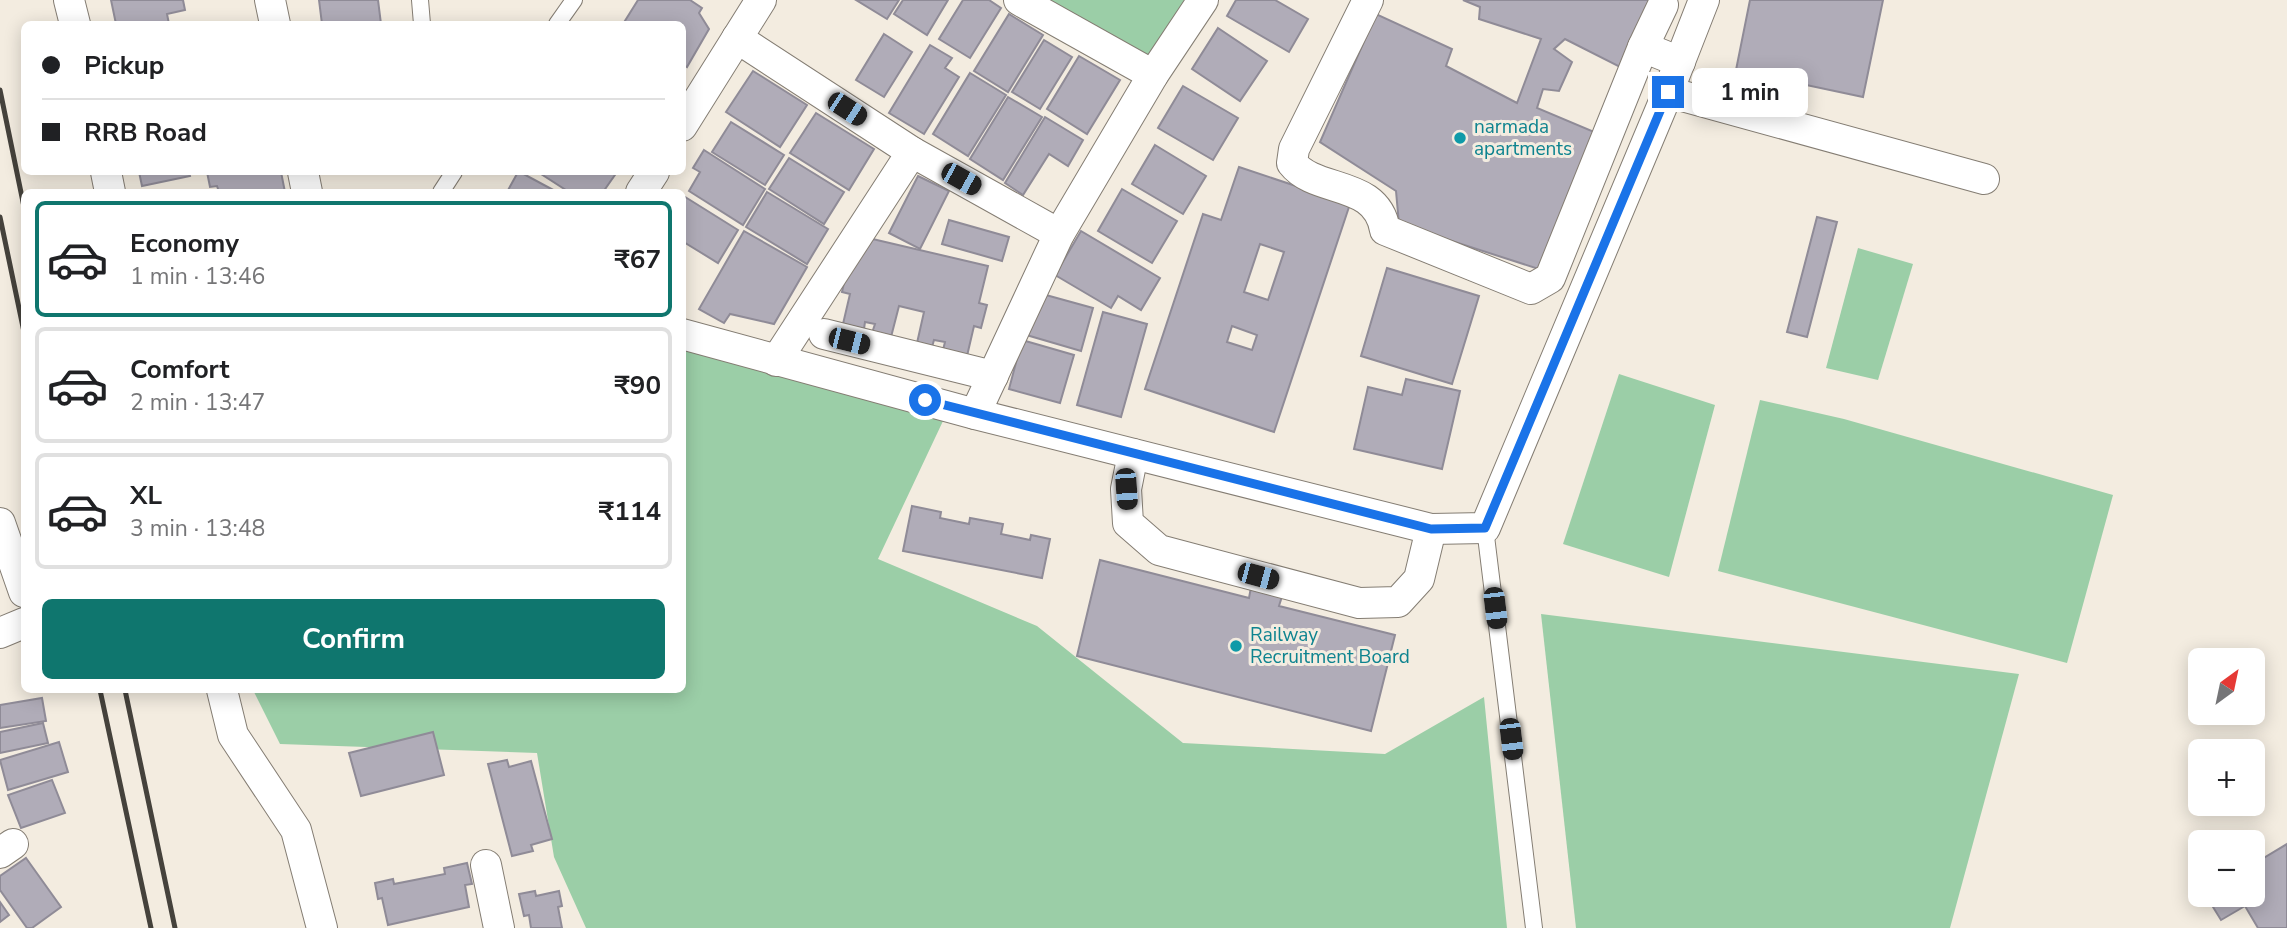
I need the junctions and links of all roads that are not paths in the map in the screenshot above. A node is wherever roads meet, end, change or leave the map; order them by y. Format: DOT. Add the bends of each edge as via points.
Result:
graph roads {
  1 [pos="69,0"];
  2 [pos="270,0"];
  3 [pos="420,0"];
  4 [pos="574,0"];
  5 [pos="761,0"];
  6 [pos="1019,0"];
  7 [pos="1203,0"];
  8 [pos="1368,0"];
  9 [pos="1664,3"];
  10 [pos="1700,10"];
  11 [pos="74,21"];
  12 [pos="274,21"];
  13 [pos="422,21"];
  14 [pos="559,21"];
  15 [pos="737,38"];
  16 [pos="1643,47"];
  17 [pos="1680,62"];
  18 [pos="1153,75"];
  19 [pos="1668,92"];
  20 [pos="686,119"];
  21 [pos="912,152"];
  22 [pos="1984,179"];
  23 [pos="1059,234"];
  24 [pos="1021,269"];
  25 [pos="824,334"];
  26 [pos="686,335"];
  27 [pos="776,361"];
  28 [pos="985,374"];
  29 [pos="975,414"];
  30 [pos="1133,454"];
  31 [pos="0,523"];
  32 [pos="1485,528"];
  33 [pos="1431,529"];
  34 [pos="21,583"];
  35 [pos="21,624"];
  36 [pos="0,633"];
  37 [pos="223,693"];
  38 [pos="486,865"];
  39 [pos="322,928"];
  40 [pos="499,928"];
  41 [pos="1534,928"];
  1 -- 11 [label="street"];
  2 -- 12 [label="street"];
  3 -- 13 [label="lane"];
  4 -- 14 [label="lane"];
  5 -- 15 [label="street"];
  6 -- 18 [label="street"];
  7 -- 18 [label="street"];
  8 -- 16 [label="street" via="1294,149 1292,163 1299,173 1348,189 1377,207 1385,230 1531,289 1550,278"];
  9 -- 10 [label="street"];
  9 -- 16 [label="street"];
  10 -- 17 [label="street"];
  15 -- 20 [label="street"];
  15 -- 21 [label="street"];
  16 -- 17 [label="street"];
  17 -- 19 [label="street"];
  18 -- 23 [label="street"];
  19 -- 22 [label="street"];
  19 -- 32 [label="street"];
  21 -- 23 [label="street"];
  21 -- 27 [label="street"];
  23 -- 28 [label="street"];
  24 -- 28 [label="street"];
  25 -- 28 [label="street"];
  26 -- 27 [label="street"];
  27 -- 29 [label="street"];
  28 -- 29 [label="street"];
  29 -- 30 [label="street"];
  30 -- 33 [label="street"];
  30 -- 33 [label="street" via="1126,489 1128,523 1159,550 1359,603 1398,602 1419,579"];
  31 -- 34 [label="street"];
  32 -- 33 [label="street"];
  32 -- 41 [label="lane"];
  35 -- 36 [label="street"];
  37 -- 39 [label="street" via="233,736 296,830"];
  38 -- 40 [label="street"];
}
